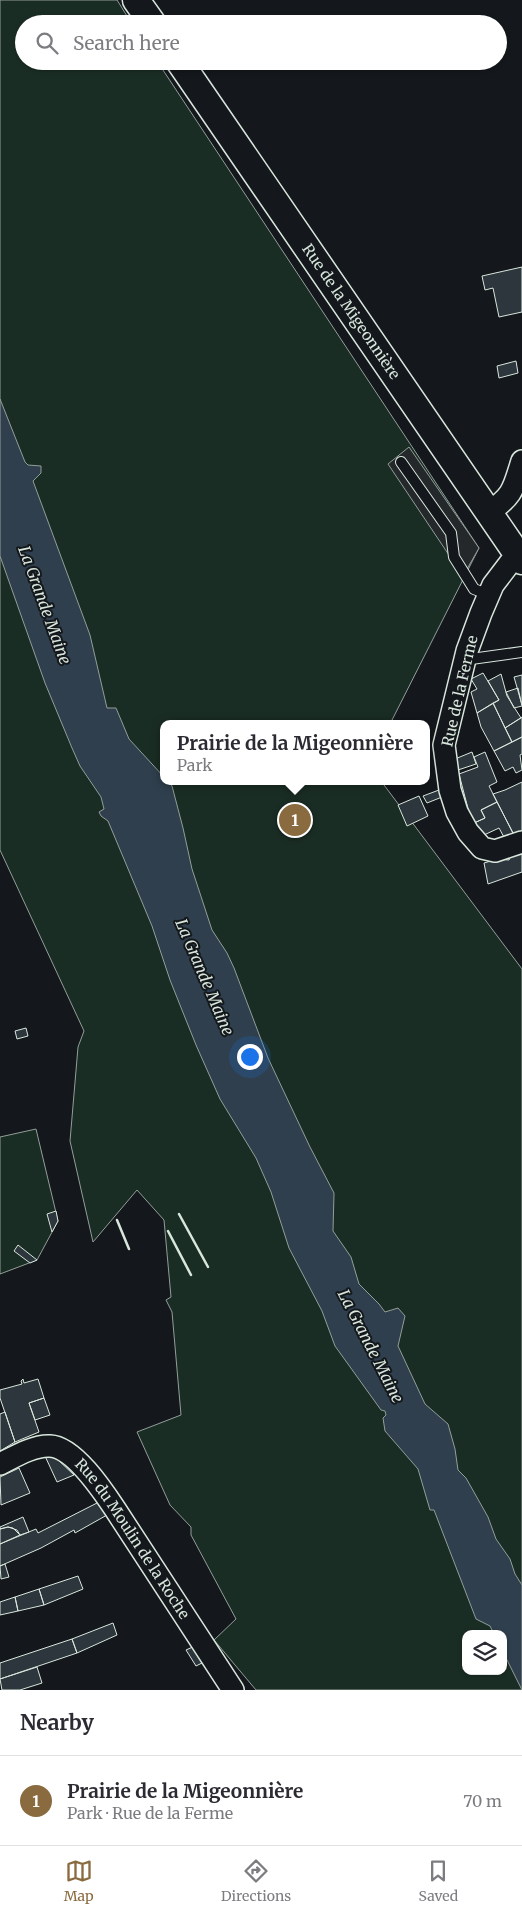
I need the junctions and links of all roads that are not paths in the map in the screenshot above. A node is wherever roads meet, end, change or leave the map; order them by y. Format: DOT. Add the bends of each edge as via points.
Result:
graph roads {
  1 [pos="136,0"];
  2 [pos="147,15"];
  3 [pos="185,70"];
  4 [pos="522,461"];
  5 [pos="401,462"];
  6 [pos="488,513"];
  7 [pos="520,558"];
  8 [pos="489,595"];
  9 [pos="522,652"];
  10 [pos="464,660"];
  11 [pos="522,842"];
  12 [pos="0,1464"];
  13 [pos="234,1690"];
  1 -- 2 [label="street"];
  3 -- 6 [label="street, Rue de la Migeonnière"];
  4 -- 6 [label="street" via="507,499"];
  5 -- 8 [label="lane" via="451,533 454,557 474,589"];
  6 -- 7 [label="street, Rue de la Migeonnière"];
  7 -- 8 [label="street, Rue de la Ferme" via="501,573"];
  8 -- 10 [label="street, Rue de la Ferme"];
  9 -- 10 [label="lane"];
  10 -- 11 [label="street, Rue de la Ferme" via="444,745 450,790 457,812 482,848 495,850"];
  12 -- 13 [label="street, Rue du Moulin de la Roche" via="36,1448 50,1446 60,1448 76,1460 115,1509"];
}
